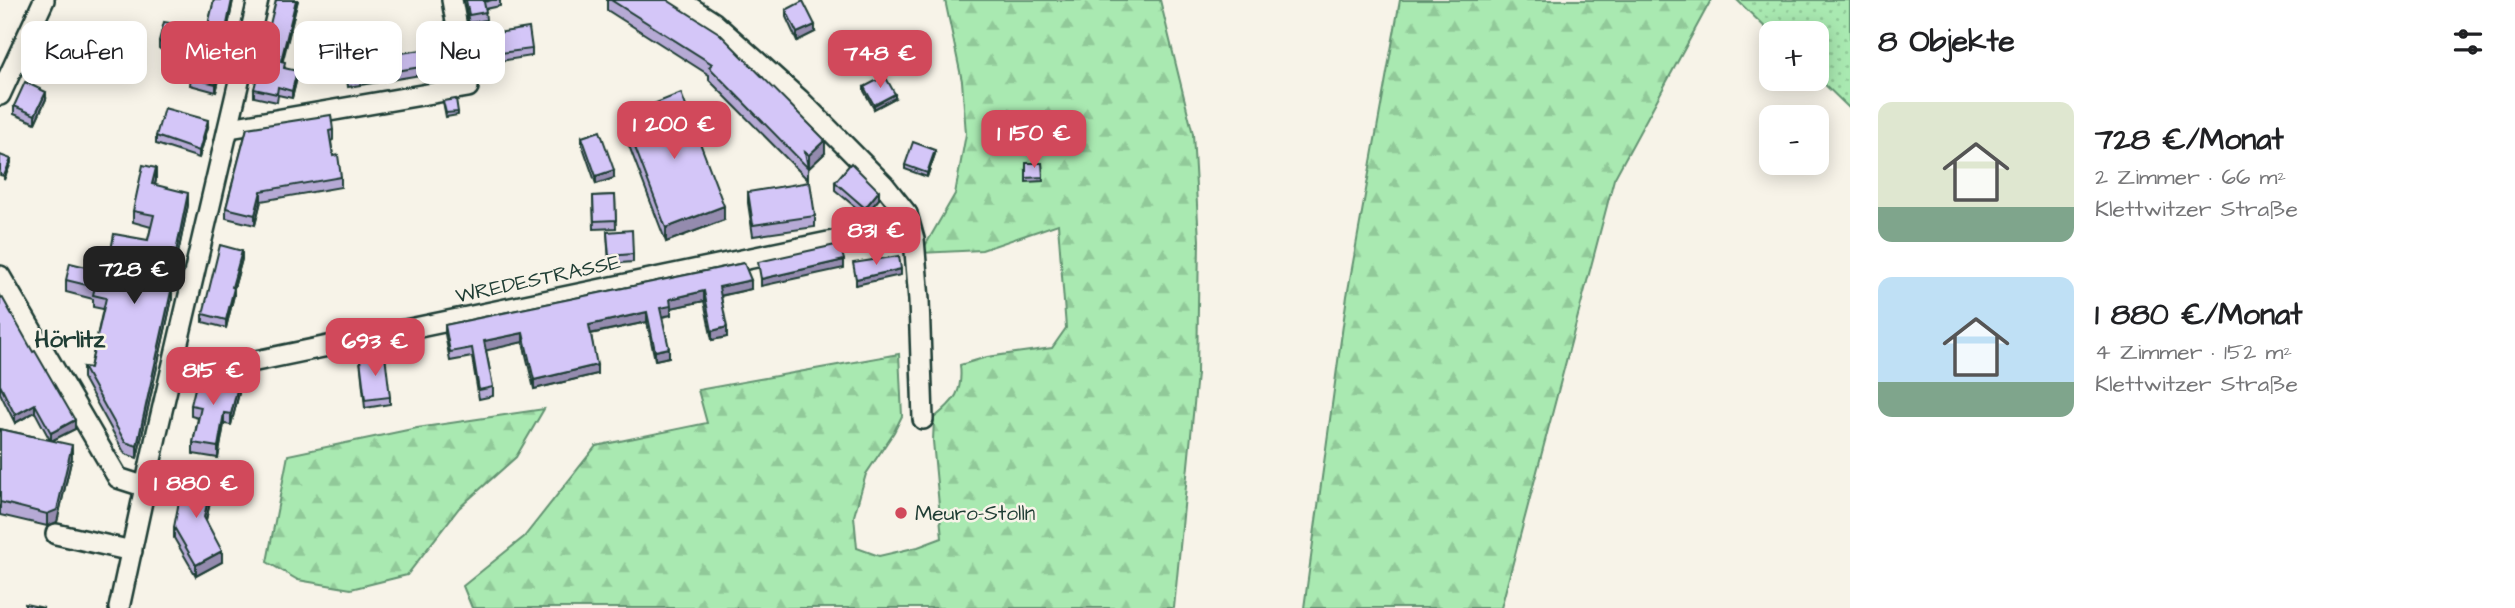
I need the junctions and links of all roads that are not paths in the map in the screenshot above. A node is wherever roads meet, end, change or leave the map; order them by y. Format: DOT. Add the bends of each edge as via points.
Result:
graph roads {
  1 [pos="44,0"];
  2 [pos="258,0"];
  3 [pos="452,0"];
  4 [pos="679,0"];
  5 [pos="0,95"];
  6 [pos="230,128"];
  7 [pos="907,214"];
  8 [pos="0,276"];
  9 [pos="173,367"];
  10 [pos="922,419"];
  11 [pos="146,487"];
  12 [pos="56,534"];
  13 [pos="132,551"];
  14 [pos="119,608"];
  1 -- 5 [label="street"];
  2 -- 6 [label="street"];
  3 -- 6 [label="street" via="468,87"];
  4 -- 7 [label="street" via="713,22 799,99"];
  6 -- 9 [label="street"];
  7 -- 9 [label="street, WREDESTRASSE" via="886,230 791,250 208,371"];
  7 -- 10 [label="street" via="919,300"];
  8 -- 11 [label="street" via="118,478"];
  9 -- 11 [label="street"];
  11 -- 13 [label="street"];
  12 -- 13 [label="street"];
  13 -- 14 [label="street"];
}
